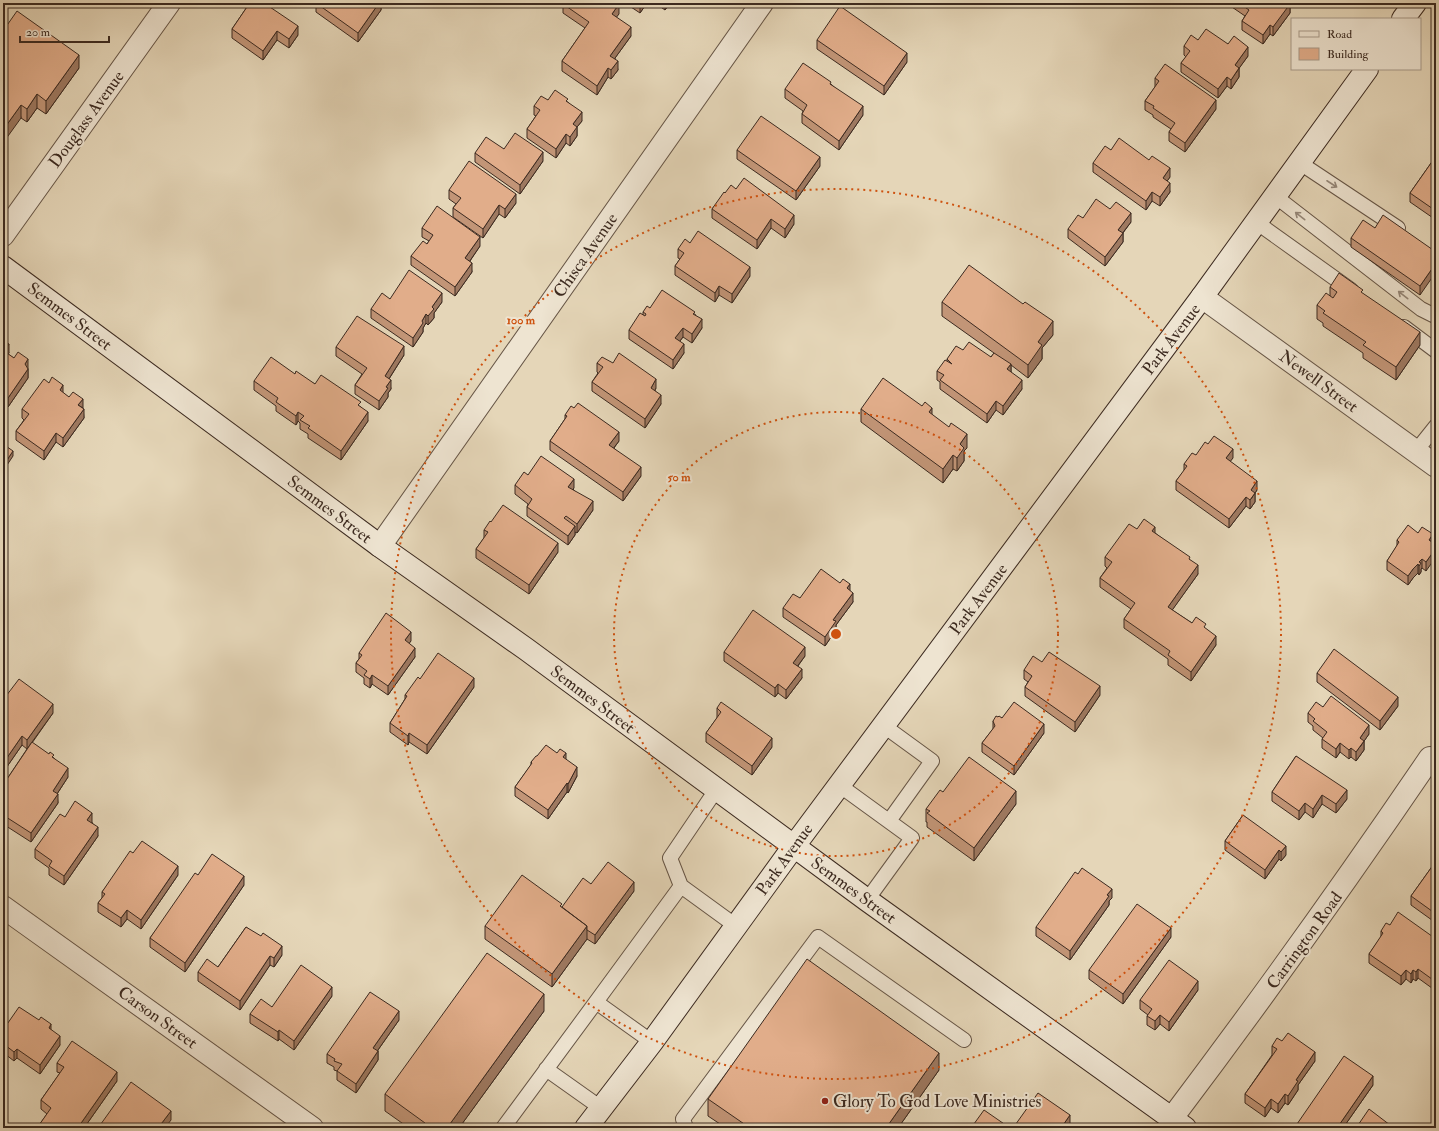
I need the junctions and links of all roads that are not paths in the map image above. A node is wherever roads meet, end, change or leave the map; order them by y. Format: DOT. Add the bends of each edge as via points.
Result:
graph roads {
  1 [pos="169,3"];
  2 [pos="762,3"];
  3 [pos="1415,3"];
  4 [pos="1404,18"];
  5 [pos="1366,70"];
  6 [pos="1300,163"];
  7 [pos="1275,196"];
  8 [pos="1256,222"];
  9 [pos="3,235"];
  10 [pos="1410,236"];
  11 [pos="3,267"];
  12 [pos="1202,297"];
  13 [pos="1364,299"];
  14 [pos="1436,315"];
  15 [pos="1390,318"];
  16 [pos="1436,350"];
  17 [pos="1436,426"];
  18 [pos="1416,451"];
  19 [pos="1436,466"];
  20 [pos="380,546"];
  21 [pos="884,726"];
  22 [pos="1430,758"];
  23 [pos="839,785"];
  24 [pos="716,790"];
  25 [pos="889,822"];
  26 [pos="794,846"];
  27 [pos="681,886"];
  28 [pos="867,900"];
  29 [pos="3,907"];
  30 [pos="736,926"];
  31 [pos="596,1002"];
  32 [pos="964,1040"];
  33 [pos="652,1042"];
  34 [pos="546,1069"];
  35 [pos="600,1108"];
  36 [pos="1178,1123"];
  37 [pos="312,1128"];
  38 [pos="503,1128"];
  39 [pos="586,1128"];
  40 [pos="686,1128"];
  1 -- 9 [label="main road, Douglass Avenue"];
  2 -- 20 [label="main road, Chisca Avenue"];
  3 -- 4 [label="main road"];
  5 -- 6 [label="main road, Park Avenue"];
  6 -- 7 [label="main road, Park Avenue"];
  6 -- 10 [label="lane, one-way"];
  7 -- 8 [label="main road, Park Avenue"];
  14 -- 7 [label="lane, one-way" via="1421,309"];
  8 -- 12 [label="main road, Park Avenue"];
  8 -- 13 [label="lane"];
  11 -- 20 [label="main road, Semmes Street"];
  12 -- 18 [label="main road, Newell Street"];
  12 -- 21 [label="main road, Park Avenue"];
  15 -- 16 [label="lane"];
  17 -- 18 [label="lane"];
  18 -- 19 [label="main road, Newell Street"];
  20 -- 24 [label="main road, Semmes Street" via="526,649"];
  21 -- 23 [label="main road, Park Avenue"];
  21 -- 25 [label="lane" via="932,761"];
  22 -- 36 [label="main road, Carrington Road"];
  23 -- 25 [label="lane"];
  23 -- 26 [label="main road, Park Avenue"];
  24 -- 26 [label="main road, Semmes Street"];
  24 -- 27 [label="lane" via="670,858"];
  25 -- 28 [label="lane" via="912,838"];
  26 -- 28 [label="main road, Semmes Street"];
  26 -- 30 [label="main road, Park Avenue"];
  27 -- 30 [label="lane"];
  27 -- 31 [label="lane"];
  28 -- 36 [label="main road, Semmes Street"];
  29 -- 37 [label="main road, Carson Street"];
  30 -- 33 [label="main road, Park Avenue"];
  31 -- 33 [label="lane"];
  31 -- 34 [label="lane"];
  32 -- 40 [label="lane" via="818,937 683,1118"];
  33 -- 35 [label="main road, Park Avenue"];
  34 -- 35 [label="lane"];
  34 -- 38 [label="lane"];
  35 -- 39 [label="main road, Park Avenue"];
}
